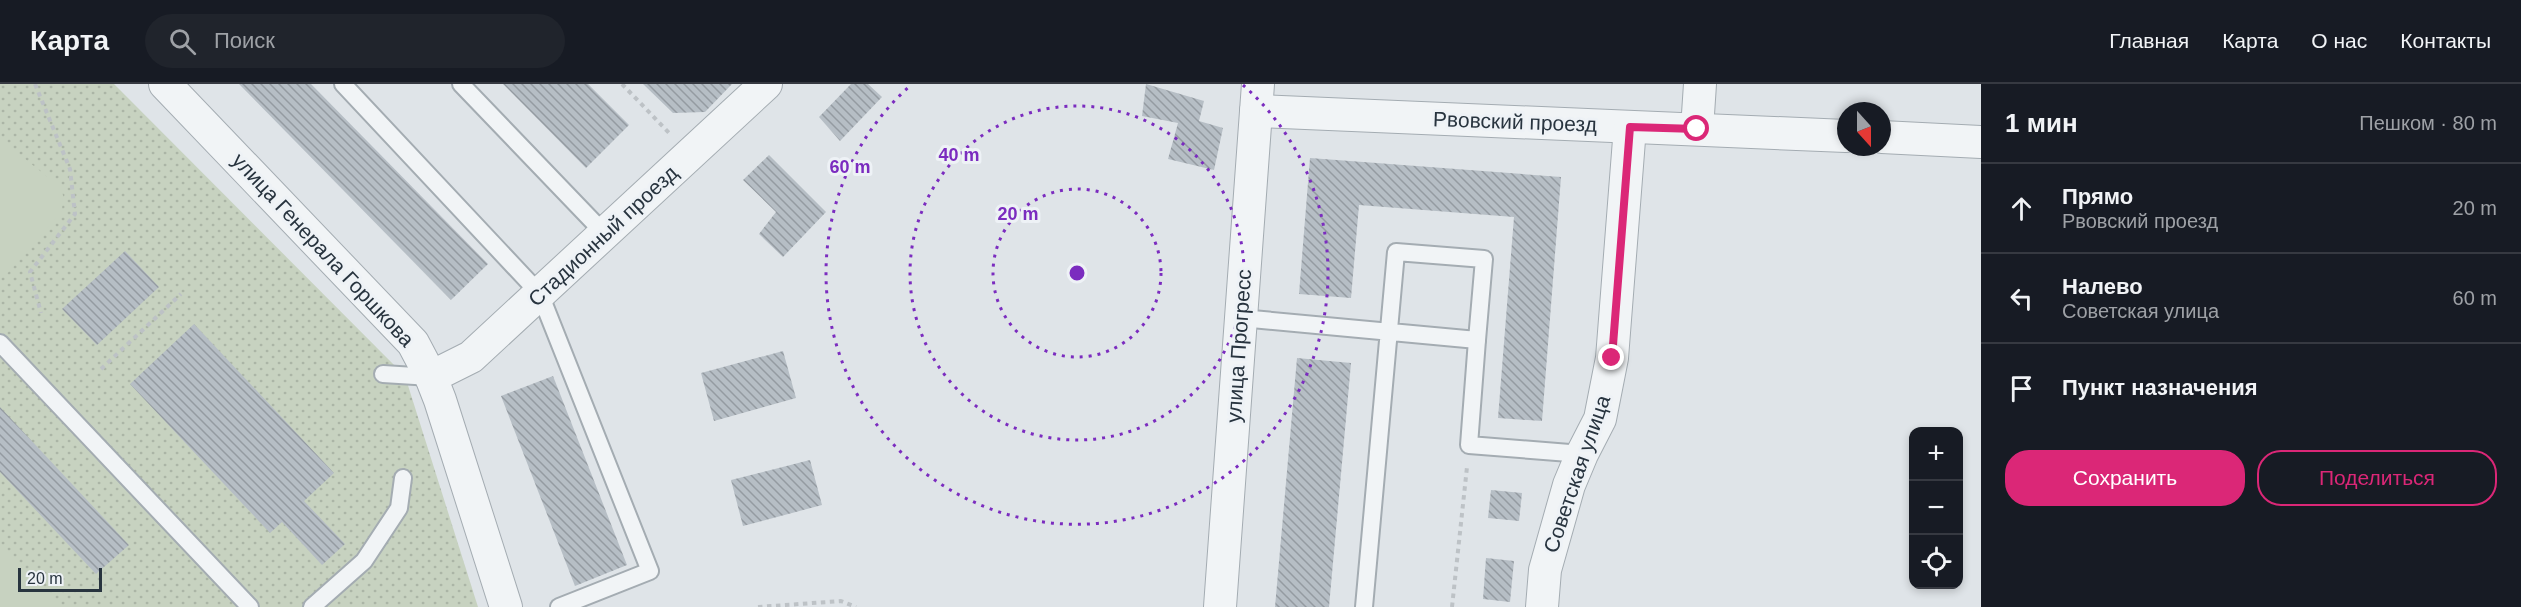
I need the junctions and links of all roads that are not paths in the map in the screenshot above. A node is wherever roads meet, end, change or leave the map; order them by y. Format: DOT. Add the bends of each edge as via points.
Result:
graph roads {
  1 [pos="165,84"];
  2 [pos="343,84"];
  3 [pos="461,84"];
  4 [pos="766,84"];
  5 [pos="1700,84"];
  6 [pos="1257,97"];
  7 [pos="1630,127"];
  8 [pos="1697,129"];
  9 [pos="1837,136"];
  10 [pos="1891,137"];
  11 [pos="1981,142"];
  12 [pos="604,232"];
  13 [pos="540,294"];
  14 [pos="1241,318"];
  15 [pos="1389,334"];
  16 [pos="1477,340"];
  17 [pos="0,343"];
  18 [pos="383,374"];
  19 [pos="431,377"];
  20 [pos="1582,454"];
  21 [pos="403,478"];
  22 [pos="250,607"];
  23 [pos="312,607"];
  24 [pos="506,607"];
  25 [pos="559,607"];
  26 [pos="1220,607"];
  27 [pos="1364,607"];
  28 [pos="1542,607"];
  1 -- 19 [label="street, улица Генерала Горшкова" via="413,343"];
  2 -- 13 [label="lane"];
  3 -- 12 [label="lane"];
  4 -- 12 [label="street, Стадионный проезд"];
  5 -- 8 [label="street"];
  6 -- 7 [label="street, Рвовский проезд"];
  6 -- 14 [label="street, улица Прогресс"];
  7 -- 8 [label="street, Рвовский проезд"];
  7 -- 20 [label="street, Советская улица" via="1612,358 1600,419"];
  8 -- 9 [label="street, Рвовский проезд"];
  10 -- 11 [label="street"];
  12 -- 13 [label="street, Стадионный проезд"];
  13 -- 19 [label="street, Стадионный проезд" via="471,357"];
  13 -- 25 [label="lane" via="650,571"];
  14 -- 15 [label="lane"];
  14 -- 26 [label="street, улица Прогресс"];
  15 -- 16 [label="lane"];
  15 -- 16 [label="lane" via="1396,252 1484,259"];
  15 -- 27 [label="lane"];
  16 -- 20 [label="lane" via="1469,445"];
  17 -- 22 [label="lane"];
  18 -- 19 [label="lane"];
  19 -- 24 [label="street, улица Генерала Горшкова"];
  20 -- 28 [label="street, Советская улица" via="1545,570"];
  21 -- 23 [label="lane" via="399,508 364,561"];
}
